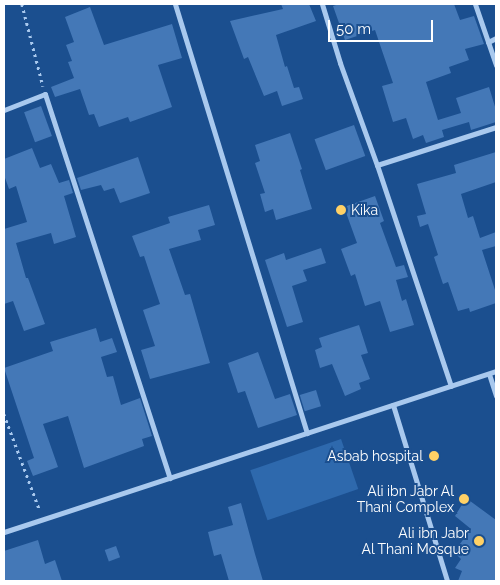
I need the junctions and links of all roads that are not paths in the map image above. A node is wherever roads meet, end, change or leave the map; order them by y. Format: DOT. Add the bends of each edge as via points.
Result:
graph roads {
  1 [pos="175,4"];
  2 [pos="322,4"];
  3 [pos="475,4"];
  4 [pos="496,38"];
  5 [pos="488,42"];
  6 [pos="496,65"];
  7 [pos="4,110"];
  8 [pos="496,127"];
  9 [pos="377,165"];
  10 [pos="496,372"];
  11 [pos="489,374"];
  12 [pos="451,386"];
  13 [pos="496,396"];
  14 [pos="393,405"];
  15 [pos="307,433"];
  16 [pos="170,478"];
  17 [pos="4,532"];
  18 [pos="447,581"];
  1 -- 15 [label="street"];
  2 -- 9 [label="street"];
  3 -- 5 [label="street"];
  4 -- 5 [label="street"];
  5 -- 6 [label="street"];
  7 -- 16 [label="street" via="45,94"];
  8 -- 9 [label="street"];
  9 -- 12 [label="street"];
  10 -- 11 [label="street"];
  11 -- 12 [label="street"];
  11 -- 13 [label="street"];
  12 -- 14 [label="street"];
  14 -- 15 [label="street"];
  14 -- 18 [label="street"];
  15 -- 16 [label="street"];
  16 -- 17 [label="street"];
}
